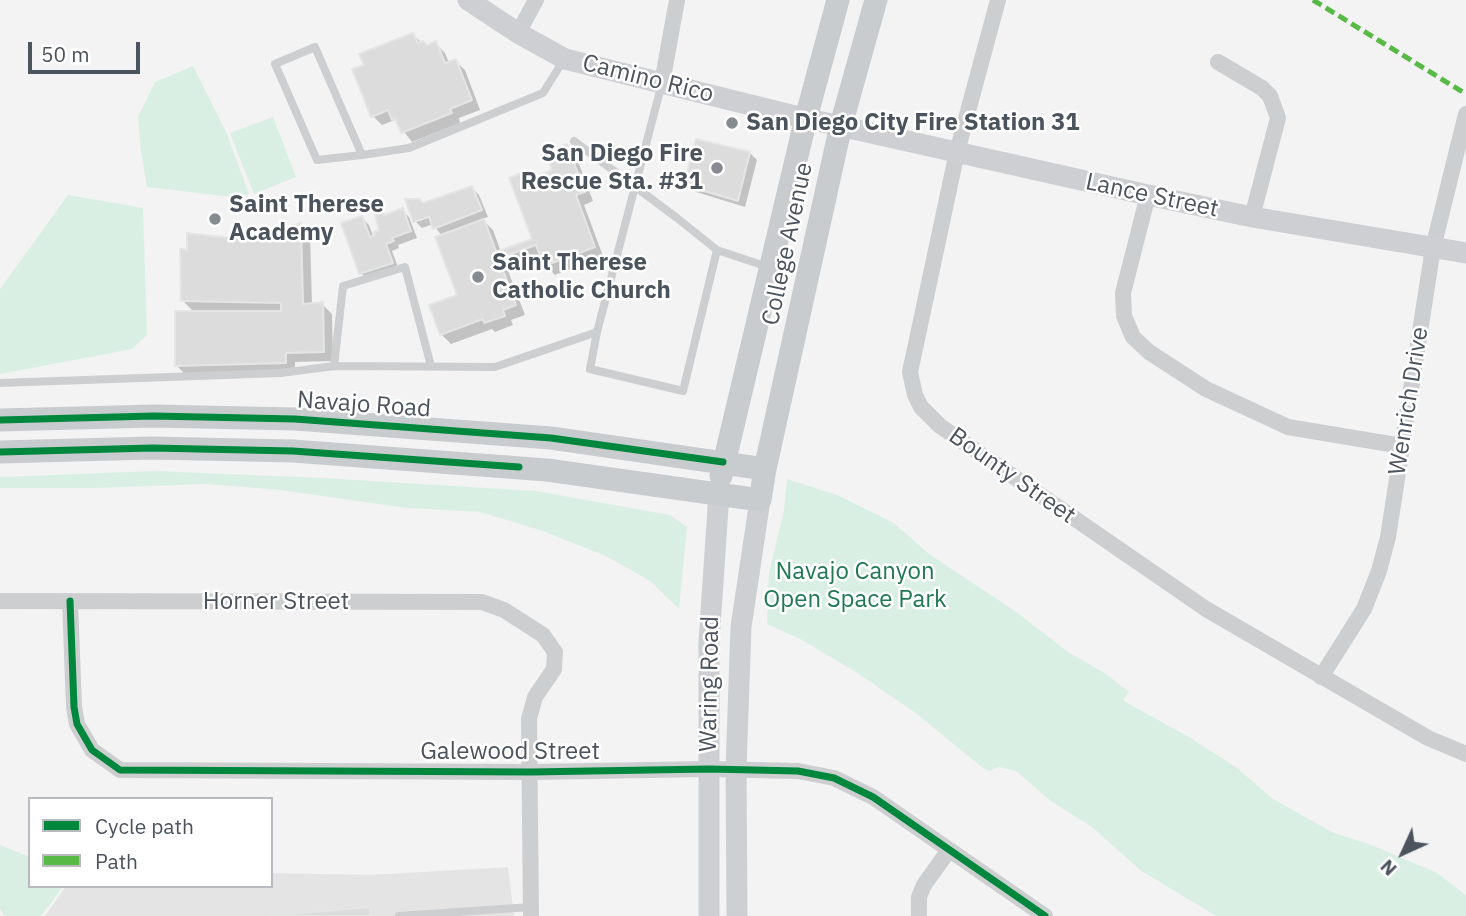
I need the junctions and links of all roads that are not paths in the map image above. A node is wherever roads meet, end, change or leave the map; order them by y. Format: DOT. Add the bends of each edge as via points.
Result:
graph roads {
  1 [pos="468,0"];
  2 [pos="536,0"];
  3 [pos="677,0"];
  4 [pos="838,0"];
  5 [pos="876,0"];
  6 [pos="998,0"];
  7 [pos="518,33"];
  8 [pos="565,59"];
  9 [pos="1217,62"];
  10 [pos="662,83"];
  11 [pos="1466,114"];
  12 [pos="806,118"];
  13 [pos="841,125"];
  14 [pos="574,141"];
  15 [pos="957,152"];
  16 [pos="362,155"];
  17 [pos="635,187"];
  18 [pos="1148,195"];
  19 [pos="1252,217"];
  20 [pos="1433,248"];
  21 [pos="717,250"];
  22 [pos="1466,253"];
  23 [pos="770,268"];
  24 [pos="597,332"];
  25 [pos="334,366"];
  26 [pos="431,366"];
  27 [pos="0,383"];
  28 [pos="0,420"];
  29 [pos="1402,446"];
  30 [pos="0,452"];
  31 [pos="723,462"];
  32 [pos="765,469"];
  33 [pos="719,493"];
  34 [pos="760,500"];
  35 [pos="0,601"];
  36 [pos="70,601"];
  37 [pos="1321,677"];
  38 [pos="1466,754"];
  39 [pos="709,769"];
  40 [pos="736,769"];
  41 [pos="531,772"];
  42 [pos="949,850"];
  43 [pos="531,912"];
  44 [pos="399,916"];
  45 [pos="709,916"];
  46 [pos="737,916"];
  47 [pos="919,916"];
  48 [pos="1045,916"];
  1 -- 7 [label="street, Camino Rico"];
  2 -- 7 [label="street"];
  3 -- 10 [label="street"];
  4 -- 12 [label="main road, College Avenue"];
  5 -- 13 [label="main road, College Avenue"];
  6 -- 15 [label="street, Bounty Street"];
  7 -- 8 [label="street, Camino Rico"];
  8 -- 10 [label="street, Camino Rico"];
  8 -- 16 [label="lane" via="543,93 409,148"];
  9 -- 19 [label="street" via="1262,88 1278,118"];
  10 -- 12 [label="street, Camino Rico"];
  10 -- 17 [label="lane"];
  11 -- 20 [label="street, Wenrich Drive"];
  12 -- 13 [label="street, Camino Rico"];
  12 -- 23 [label="main road, College Avenue"];
  13 -- 15 [label="street, Lance Street"];
  13 -- 32 [label="main road, College Avenue"];
  14 -- 17 [label="lane"];
  15 -- 18 [label="street, Lance Street"];
  15 -- 37 [label="street, Bounty Street" via="911,372 921,407 940,426 1206,609"];
  16 -- 16 [label="lane" via="317,160 275,64 315,47"];
  17 -- 21 [label="lane"];
  17 -- 24 [label="lane"];
  18 -- 19 [label="street, Lance Street"];
  18 -- 29 [label="street" via="1123,293 1124,316 1133,337 1206,389 1288,427"];
  19 -- 20 [label="street, Lance Street"];
  20 -- 22 [label="street, Lance Street"];
  20 -- 29 [label="street, Wenrich Drive"];
  21 -- 23 [label="lane"];
  21 -- 24 [label="lane" via="683,391 590,369"];
  23 -- 31 [label="main road, College Avenue"];
  24 -- 26 [label="lane" via="495,367"];
  25 -- 26 [label="lane"];
  25 -- 26 [label="lane" via="343,286 405,267"];
  25 -- 27 [label="lane" via="281,373"];
  28 -- 31 [label="main road, Navajo Road" via="295,419 551,438"];
  29 -- 37 [label="street, Wenrich Drive" via="1379,571 1364,609"];
  30 -- 33 [label="main road, Navajo Road" via="292,451 547,470"];
  31 -- 32 [label="main road, Navajo Road"];
  31 -- 33 [label="main road, College Avenue"];
  32 -- 34 [label="main road, College Avenue"];
  33 -- 34 [label="main road, Navajo Road"];
  33 -- 39 [label="street, Waring Road" via="709,642"];
  34 -- 40 [label="street, Waring Road" via="741,627"];
  35 -- 36 [label="street, Horner Street"];
  36 -- 41 [label="street, Galewood Street" via="77,724 92,750 120,770"];
  36 -- 41 [label="street, Horner Street" via="482,602 504,610 542,635 555,652 554,669 535,697 529,719"];
  37 -- 38 [label="street, Bounty Street" via="1428,738"];
  39 -- 40 [label="street, Galewood Street"];
  39 -- 41 [label="street, Galewood Street"];
  39 -- 45 [label="street, Waring Road"];
  40 -- 42 [label="street, Galewood Street" via="798,771 834,779 873,797"];
  40 -- 46 [label="street, Waring Road"];
  41 -- 43 [label="street"];
  42 -- 47 [label="street" via="924,885"];
  42 -- 48 [label="street, Galewood Street"];
  43 -- 44 [label="lane"];
}
